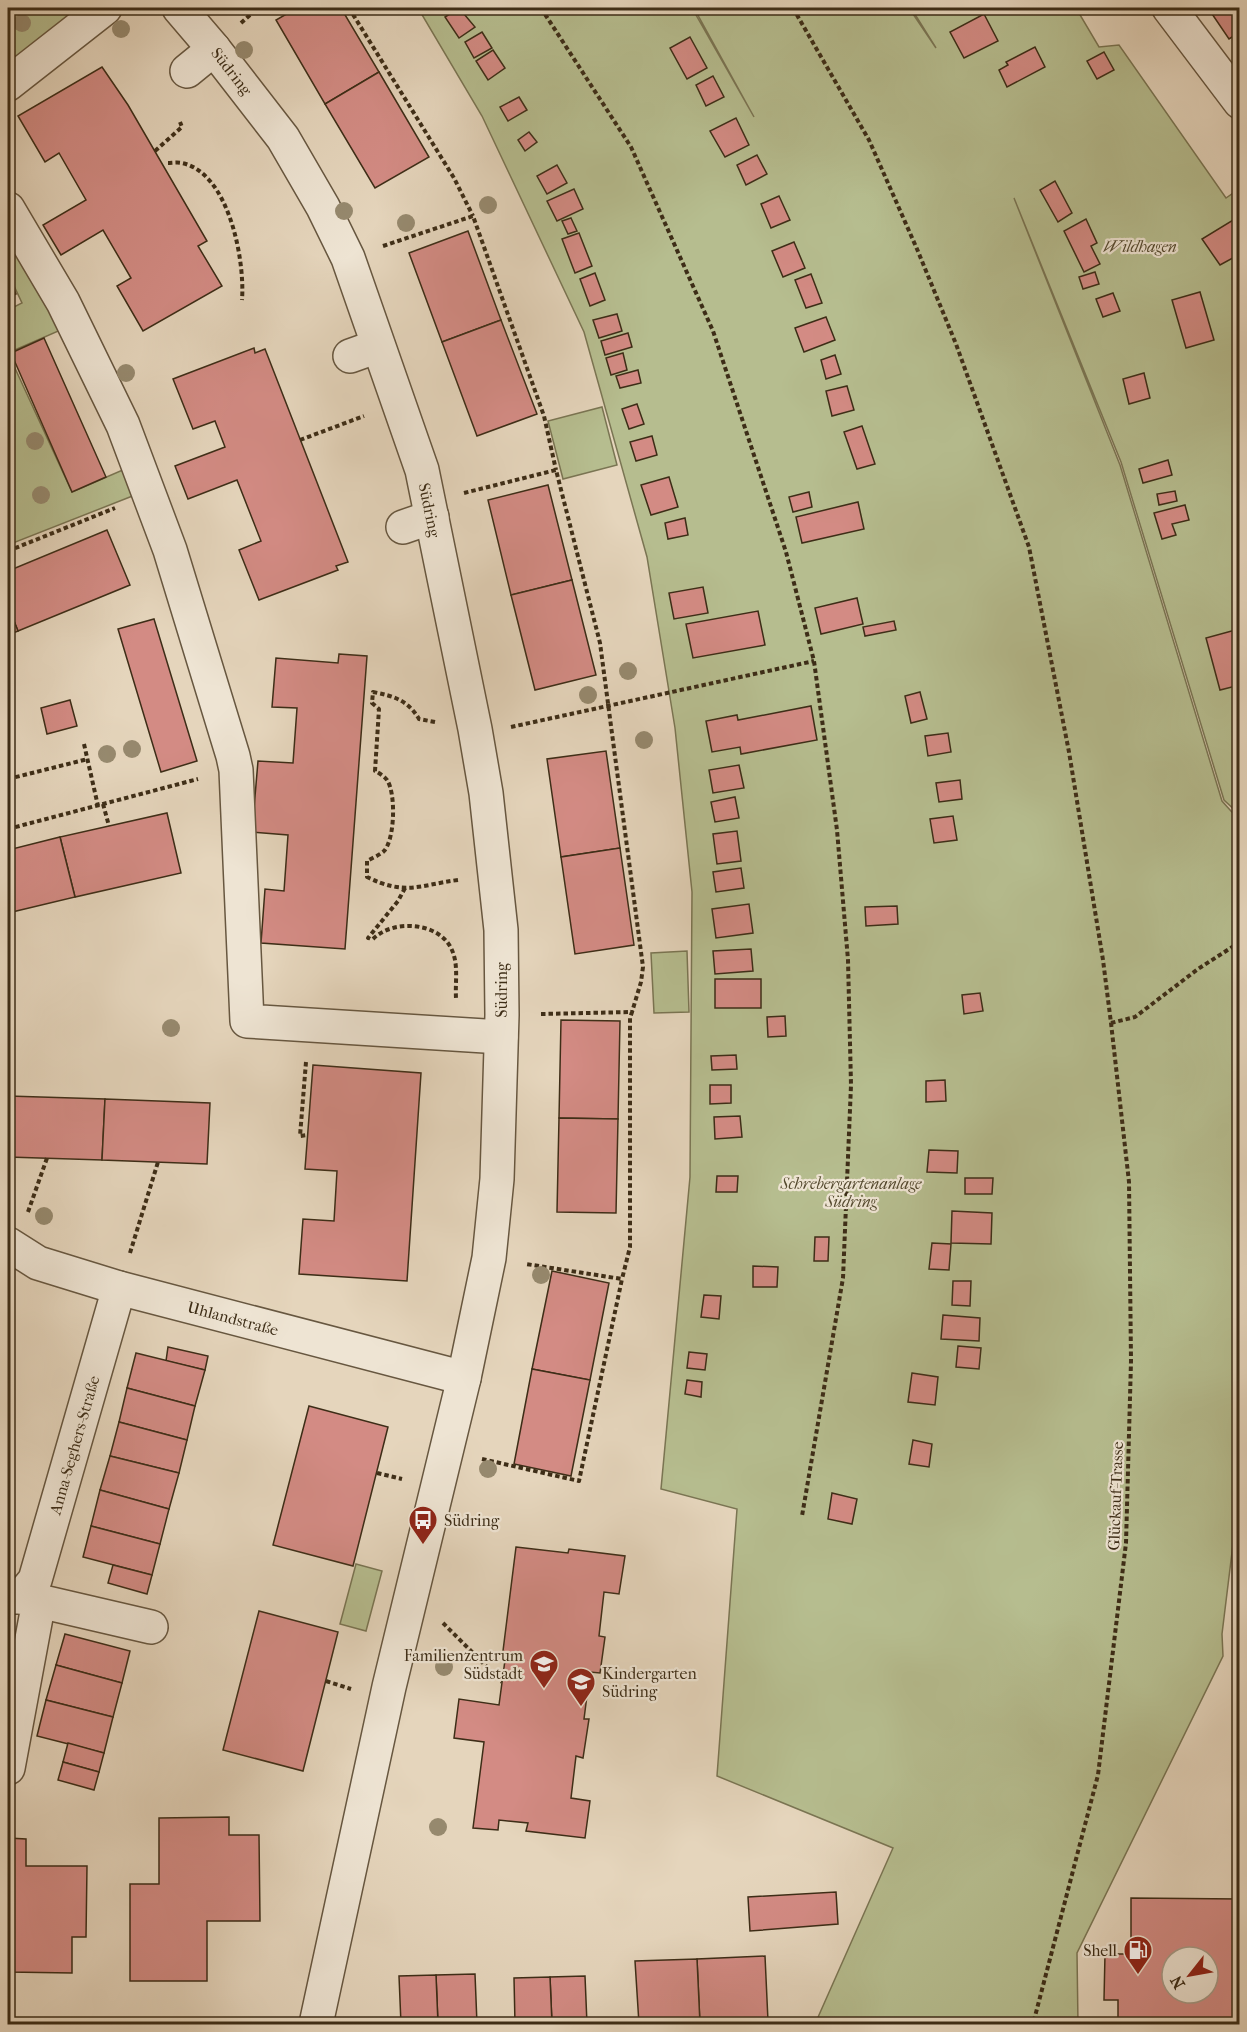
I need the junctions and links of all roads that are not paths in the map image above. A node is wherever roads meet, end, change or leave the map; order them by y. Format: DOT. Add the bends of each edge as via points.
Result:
graph roads {
  1 [pos="105,8"];
  2 [pos="179,8"];
  3 [pos="1169,8"];
  4 [pos="214,49"];
  5 [pos="187,71"];
  6 [pos="8,84"];
  7 [pos="1239,102"];
  8 [pos="8,209"];
  9 [pos="502,1025"];
  10 [pos="11,1246"];
  11 [pos="119,1288"];
  12 [pos="464,1378"];
  13 [pos="22,1598"];
  14 [pos="151,1627"];
  15 [pos="8,1768"];
  16 [pos="316,2025"];
  1 -- 6 [label="street"];
  2 -- 4 [label="street, Südring"];
  3 -- 7 [label="street"];
  4 -- 5 [label="street"];
  4 -- 9 [label="street, Südring" via="283,138 348,258 364,351 398,404 422,470 422,515 486,793 501,930"];
  8 -- 9 [label="street" via="63,302 123,425 170,550 236,770 247,1021 309,1025"];
  9 -- 12 [label="street, Südring" via="497,1179 489,1258"];
  10 -- 11 [label="street, Uhlandstraße" via="38,1263"];
  11 -- 12 [label="street, Uhlandstraße"];
  11 -- 13 [label="street, Anna-Seghers-Straße" via="35,1580"];
  12 -- 16 [label="street, Südring" via="411,1594"];
  13 -- 14 [label="street"];
  13 -- 15 [label="street, Anna-Seghers-Straße"];
}
